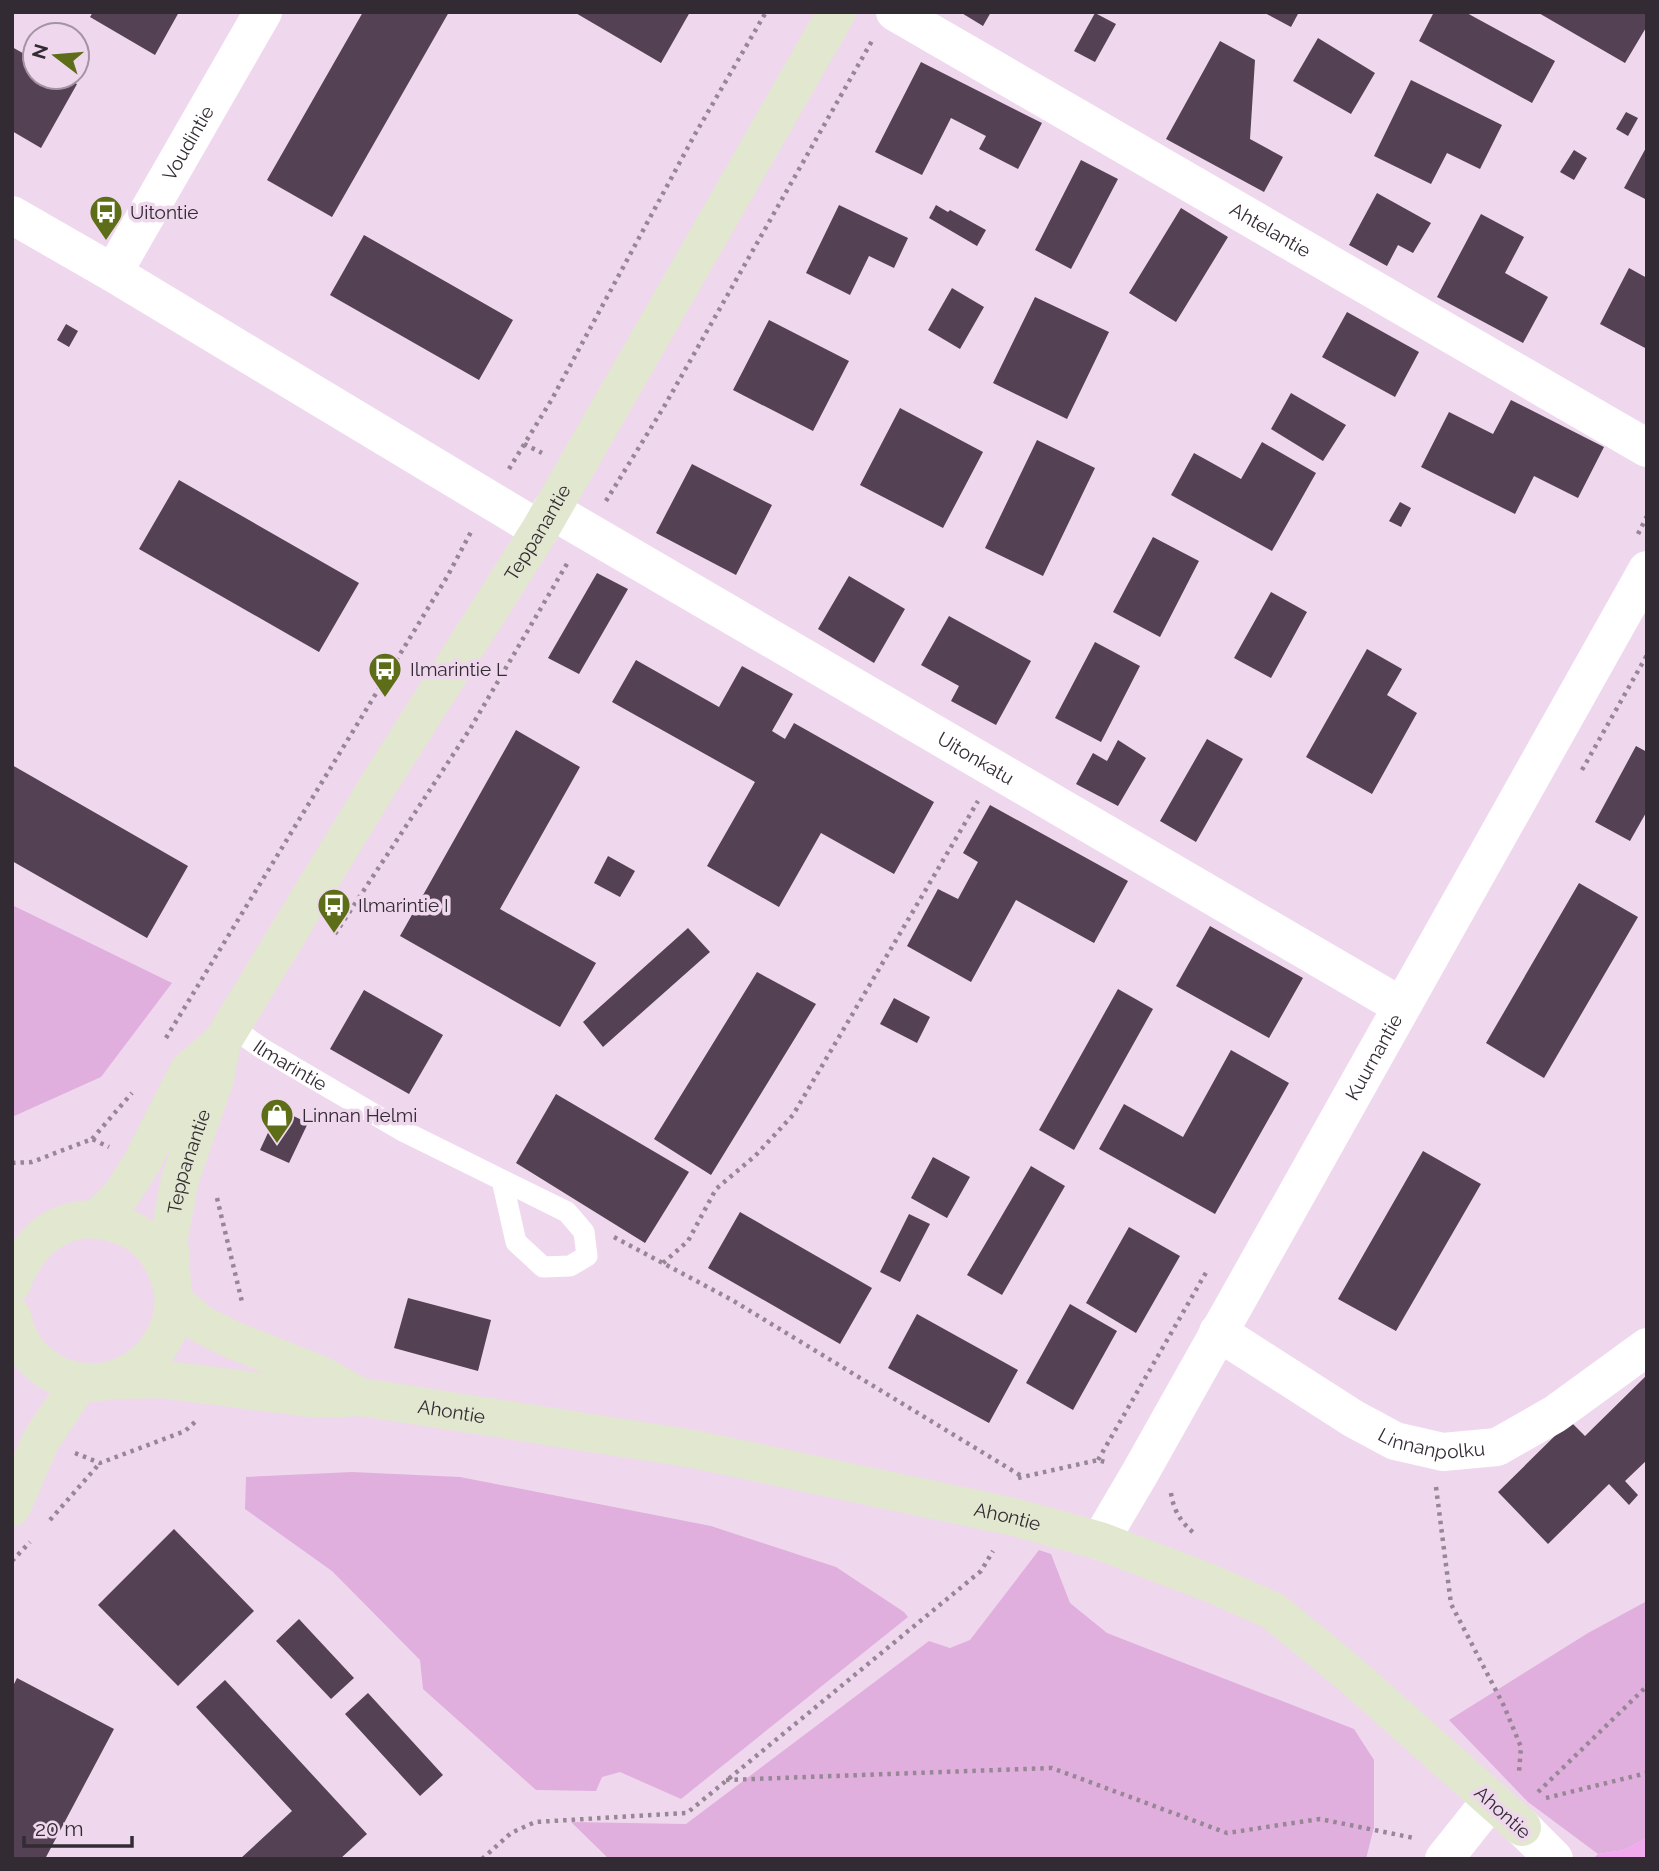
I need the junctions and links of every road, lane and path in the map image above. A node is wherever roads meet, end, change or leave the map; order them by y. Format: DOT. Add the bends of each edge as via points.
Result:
graph roads {
  1 [pos="263,12"];
  2 [pos="766,12"];
  3 [pos="836,12"];
  4 [pos="895,12"];
  5 [pos="12,215"];
  6 [pos="113,273"];
  7 [pos="1647,448"];
  8 [pos="490,501"];
  9 [pos="545,520"];
  10 [pos="1647,570"];
  11 [pos="996,771"];
  12 [pos="1401,1006"];
  13 [pos="226,1034"];
  14 [pos="162,1045"];
  15 [pos="134,1090"];
  16 [pos="92,1139"];
  17 [pos="502,1180"];
  18 [pos="567,1212"];
  19 [pos="96,1220"];
  20 [pos="12,1223"];
  21 [pos="57,1228"];
  22 [pos="663,1263"];
  23 [pos="12,1284"];
  24 [pos="173,1292"];
  25 [pos="13,1331"];
  26 [pos="1218,1332"];
  27 [pos="1647,1347"];
  28 [pos="97,1381"];
  29 [pos="361,1397"];
  30 [pos="1433,1449"];
  31 [pos="100,1463"];
  32 [pos="1024,1477"];
  33 [pos="1014,1517"];
  34 [pos="25,1519"];
  35 [pos="48,1522"];
  36 [pos="1100,1541"];
  37 [pos="12,1561"];
  38 [pos="1647,1686"];
  39 [pos="1647,1773"];
  40 [pos="726,1780"];
  41 [pos="1504,1790"];
  42 [pos="1538,1792"];
  43 [pos="1531,1813"];
  44 [pos="1449,1852"];
  45 [pos="482,1859"];
  46 [pos="1554,1859"];
  1 -- 6 [label="street, Voudintie"];
  2 -- 8 [label="path" via="552,399"];
  3 -- 9 [label="street, Teppanantie"];
  4 -- 7 [label="street, Ahtelantie"];
  5 -- 6 [label="street"];
  6 -- 8 [label="street"];
  8 -- 9 [label="street"];
  8 -- 14 [label="path"];
  9 -- 11 [label="street, Uitonkatu"];
  9 -- 13 [label="street, Teppanantie"];
  10 -- 12 [label="street, Kuurnantie"];
  11 -- 12 [label="street, Uitonkatu"];
  11 -- 22 [label="path" via="793,1115 716,1189 688,1241"];
  12 -- 26 [label="street, Kuurnantie"];
  13 -- 17 [label="lane, Ilmarintie" via="263,1049 401,1130"];
  13 -- 19 [label="street, Teppanantie" via="189,1070 142,1162 122,1194"];
  13 -- 24 [label="street, Teppanantie" via="180,1178 169,1238"];
  15 -- 16 [label="path"];
  17 -- 18 [label="lane, Ilmarintie"];
  17 -- 18 [label="lane" via="516,1242 543,1267 570,1266 587,1256 584,1232"];
  18 -- 22 [label="path"];
  19 -- 21 [label="street"];
  19 -- 24 [label="street" via="132,1230 150,1244 164,1263"];
  20 -- 21 [label="street"];
  21 -- 23 [label="street" via="31,1247"];
  22 -- 32 [label="path"];
  24 -- 28 [label="street, Teppanantie" via="165,1337 152,1356 134,1371"];
  24 -- 29 [label="street, Ahontie" via="199,1323"];
  25 -- 28 [label="street" via="40,1365 59,1376"];
  26 -- 30 [label="street, Linnanpolku" via="1354,1419 1395,1441"];
  26 -- 36 [label="street, Kuurnantie"];
  27 -- 30 [label="street, Linnanpolku" via="1555,1414 1497,1447"];
  28 -- 29 [label="street, Ahontie" via="160,1379 318,1399"];
  28 -- 34 [label="street" via="41,1440"];
  29 -- 33 [label="street, Ahontie" via="693,1449"];
  30 -- 41 [label="path" via="1451,1604 1521,1747"];
  31 -- 35 [label="path"];
  33 -- 36 [label="street, Ahontie"];
  33 -- 40 [label="path" via="981,1571"];
  34 -- 37 [label="path"];
  36 -- 41 [label="street, Ahontie" via="1273,1611"];
  38 -- 42 [label="path"];
  39 -- 43 [label="path"];
  40 -- 44 [label="path" via="1052,1768 1227,1833 1320,1819"];
  40 -- 45 [label="path" via="687,1813 535,1822 511,1833"];
  41 -- 43 [label="street, Ahontie"];
  41 -- 44 [label="street"];
  43 -- 46 [label="street, Ahontie"];
}
